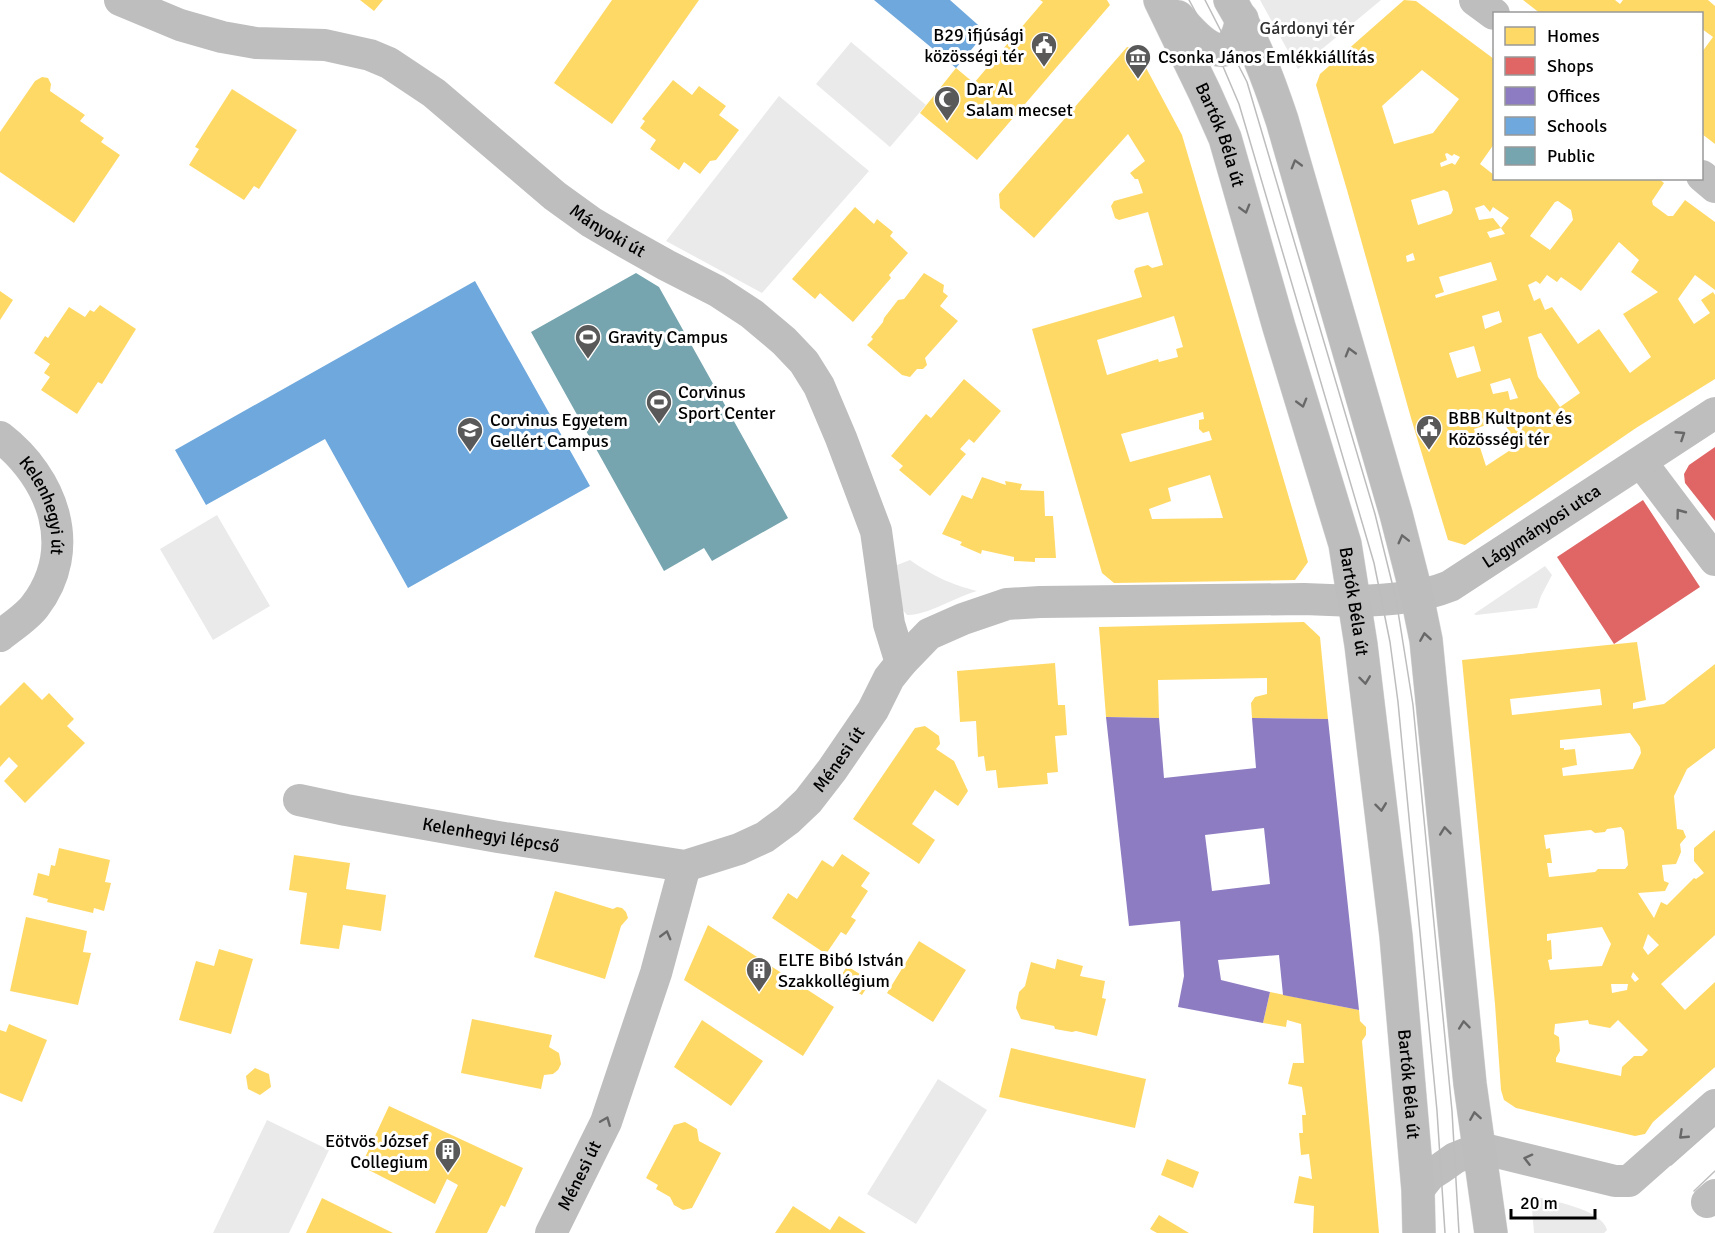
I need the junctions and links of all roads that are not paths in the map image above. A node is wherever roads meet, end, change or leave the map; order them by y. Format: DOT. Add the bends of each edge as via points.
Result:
graph roads {
  1 [pos="120,0"];
  2 [pos="1161,0"];
  3 [pos="1475,0"];
  4 [pos="1236,10"];
  5 [pos="1493,13"];
  6 [pos="1703,178"];
  7 [pos="1715,187"];
  8 [pos="1715,413"];
  9 [pos="0,437"];
  10 [pos="1641,462"];
  11 [pos="1715,560"];
  12 [pos="1417,596"];
  13 [pos="1355,601"];
  14 [pos="0,636"];
  15 [pos="901,663"];
  16 [pos="299,800"];
  17 [pos="685,866"];
  18 [pos="1715,1105"];
  19 [pos="1480,1148"];
  20 [pos="1418,1190"];
  21 [pos="551,1233"];
  22 [pos="1419,1233"];
  23 [pos="1491,1233"];
  1 -- 15 [label="street, Mányoki út" via="180,25 222,37 256,43 325,45 389,63 434,93 555,196 625,242 717,291 784,341 819,386 876,531 889,624"];
  2 -- 4 [label="main road" via="1196,38 1216,50 1230,46 1239,35"];
  2 -- 13 [label="main road, Bartók Béla út, one-way" via="1225,138 1345,544"];
  3 -- 5 [label="street"];
  12 -- 4 [label="main road, one-way" via="1282,120 1266,72"];
  6 -- 7 [label="street"];
  10 -- 8 [label="street, Lágymányosi utca, one-way"];
  9 -- 14 [label="street, Kelenhegyi út" via="29,465 45,489 55,519 58,557 34,608"];
  11 -- 10 [label="street, one-way"];
  10 -- 12 [label="street, Lágymányosi utca" via="1450,586"];
  12 -- 13 [label="street, Lágymányosi utca"];
  19 -- 12 [label="main road, one-way" via="1470,1084 1426,640"];
  13 -- 15 [label="street, Ménesi út" via="1007,604 929,634"];
  13 -- 20 [label="main road, Bartók Béla út, one-way" via="1396,936"];
  15 -- 17 [label="street, Ménesi út" via="832,770 795,814 765,837"];
  16 -- 17 [label="street, Kelenhegyi lépcső"];
  21 -- 17 [label="street, Ménesi út, one-way" via="606,1122 656,973"];
  18 -- 19 [label="street, one-way" via="1629,1181 1615,1181"];
  19 -- 20 [label="street" via="1441,1167"];
  19 -- 23 [label="main road"];
  20 -- 22 [label="main road, Bartók Béla út"];
}
